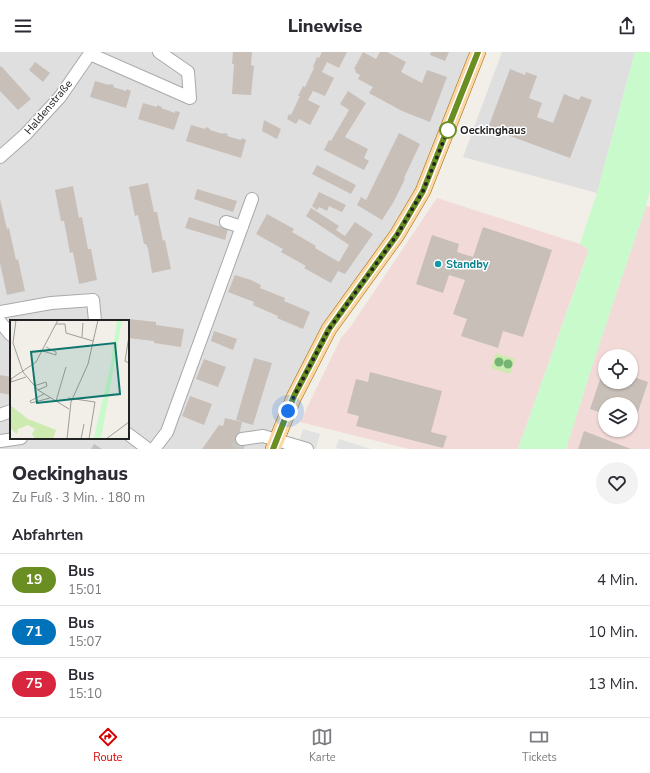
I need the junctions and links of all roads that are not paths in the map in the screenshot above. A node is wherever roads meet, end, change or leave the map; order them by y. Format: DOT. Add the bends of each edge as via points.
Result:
graph roads {
  1 [pos="159,52"];
  2 [pos="478,52"];
  3 [pos="90,53"];
  4 [pos="0,157"];
  5 [pos="252,199"];
  6 [pos="226,222"];
  7 [pos="242,227"];
  8 [pos="0,312"];
  9 [pos="95,320"];
  10 [pos="0,322"];
  11 [pos="10,334"];
  12 [pos="10,411"];
  13 [pos="0,415"];
  14 [pos="129,435"];
  15 [pos="15,439"];
  16 [pos="242,439"];
  17 [pos="0,441"];
  18 [pos="275,445"];
  19 [pos="148,449"];
  20 [pos="154,449"];
  21 [pos="307,449"];
  1 -- 3 [label="street" via="188,72 190,98"];
  2 -- 18 [label="main road" via="423,191 397,235 329,329 294,396"];
  3 -- 4 [label="street, Haldenstraße" via="60,97 26,134"];
  5 -- 7 [label="street"];
  6 -- 7 [label="street"];
  7 -- 20 [label="street" via="167,432"];
  8 -- 9 [label="street" via="52,303 93,300"];
  10 -- 11 [label="street"];
  12 -- 13 [label="street"];
  14 -- 19 [label="street"];
  15 -- 17 [label="street"];
  16 -- 18 [label="street" via="263,436"];
  18 -- 21 [label="street"];
}
